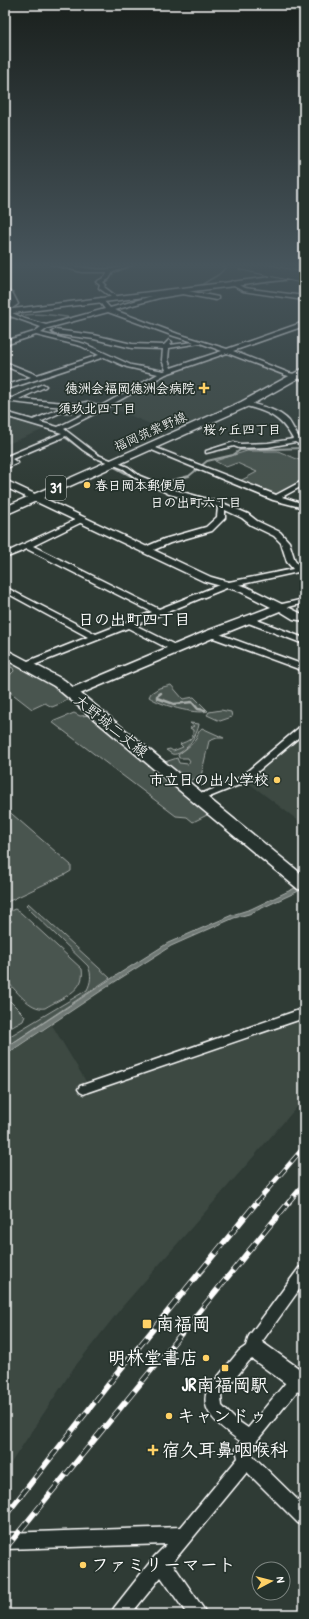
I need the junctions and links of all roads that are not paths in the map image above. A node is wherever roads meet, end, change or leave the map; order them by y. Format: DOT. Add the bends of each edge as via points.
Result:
graph roads {
  1 [pos="16,340"];
  2 [pos="62,340"];
  3 [pos="104,340"];
  4 [pos="172,340"];
  5 [pos="191,340"];
  6 [pos="260,340"];
  7 [pos="199,342"];
  8 [pos="5,343"];
  9 [pos="166,347"];
  10 [pos="227,351"];
  11 [pos="105,355"];
  12 [pos="5,364"];
  13 [pos="167,372"];
  14 [pos="301,375"];
  15 [pos="36,377"];
  16 [pos="28,379"];
  17 [pos="5,388"];
  18 [pos="5,399"];
  19 [pos="13,400"];
  20 [pos="245,404"];
  21 [pos="102,408"];
  22 [pos="5,414"];
  23 [pos="85,416"];
  24 [pos="34,422"];
  25 [pos="59,429"];
  26 [pos="67,433"];
  27 [pos="304,437"];
  28 [pos="296,440"];
  29 [pos="304,445"];
  30 [pos="149,447"];
  31 [pos="208,452"];
  32 [pos="6,459"];
  33 [pos="111,464"];
  34 [pos="5,467"];
  35 [pos="304,482"];
  36 [pos="5,484"];
  37 [pos="35,498"];
  38 [pos="276,498"];
  39 [pos="222,506"];
  40 [pos="304,506"];
  41 [pos="5,512"];
  42 [pos="82,520"];
  43 [pos="27,546"];
  44 [pos="146,550"];
  45 [pos="5,556"];
  46 [pos="302,570"];
  47 [pos="227,585"];
  48 [pos="5,589"];
  49 [pos="304,601"];
  50 [pos="281,607"];
  51 [pos="159,612"];
  52 [pos="304,618"];
  53 [pos="246,619"];
  54 [pos="129,625"];
  55 [pos="211,634"];
  56 [pos="96,638"];
  57 [pos="304,641"];
  58 [pos="176,649"];
  59 [pos="5,653"];
  60 [pos="304,657"];
  61 [pos="293,664"];
  62 [pos="26,665"];
  63 [pos="304,668"];
  64 [pos="71,693"];
  65 [pos="304,728"];
  66 [pos="199,798"];
  67 [pos="304,885"];
  68 [pos="304,1014"];
  69 [pos="84,1089"];
  70 [pos="304,1272"];
  71 [pos="255,1349"];
  72 [pos="301,1381"];
  73 [pos="249,1438"];
  74 [pos="246,1460"];
  75 [pos="304,1517"];
  76 [pos="183,1535"];
  77 [pos="5,1541"];
  78 [pos="161,1562"];
  79 [pos="120,1614"];
  80 [pos="197,1614"];
  1 -- 8 [label="street"];
  2 -- 11 [label="street" via="83,345"];
  3 -- 9 [label="street" via="128,346"];
  4 -- 9 [label="street"];
  5 -- 7 [label="street"];
  6 -- 10 [label="street"];
  7 -- 9 [label="street"];
  7 -- 10 [label="street"];
  9 -- 13 [label="street"];
  10 -- 13 [label="street"];
  10 -- 14 [label="street"];
  11 -- 13 [label="street" via="129,366"];
  11 -- 15 [label="street"];
  12 -- 15 [label="street"];
  13 -- 21 [label="street"];
  14 -- 20 [label="main road, 福岡筑紫野線 / 31"];
  15 -- 16 [label="street"];
  16 -- 17 [label="street"];
  16 -- 19 [label="street" via="46,388"];
  18 -- 19 [label="street"];
  19 -- 21 [label="street" via="77,406 87,404"];
  20 -- 28 [label="street" via="277,412 291,427"];
  20 -- 30 [label="main road, 福岡筑紫野線 / 31"];
  21 -- 23 [label="street"];
  22 -- 24 [label="street"];
  23 -- 24 [label="street" via="61,410"];
  23 -- 25 [label="street"];
  24 -- 25 [label="street"];
  25 -- 26 [label="street"];
  26 -- 32 [label="street"];
  26 -- 33 [label="street" via="96,456"];
  27 -- 28 [label="street"];
  28 -- 29 [label="street"];
  28 -- 31 [label="street" via="268,445 234,444"];
  30 -- 33 [label="main road, 福岡筑紫野線 / 31"];
  30 -- 38 [label="street"];
  32 -- 34 [label="street" via="15,463"];
  33 -- 37 [label="main road, 福岡筑紫野線 / 31"];
  33 -- 39 [label="street" via="126,468 138,477 172,492"];
  35 -- 38 [label="street"];
  36 -- 37 [label="street"];
  37 -- 41 [label="main road, 福岡筑紫野線 / 31"];
  37 -- 42 [label="street"];
  38 -- 40 [label="street"];
  39 -- 44 [label="street" via="221,518 209,529"];
  39 -- 46 [label="street" via="277,534 285,542 291,562"];
  42 -- 43 [label="street"];
  42 -- 44 [label="street"];
  43 -- 45 [label="street"];
  43 -- 51 [label="street"];
  44 -- 47 [label="street" via="207,579"];
  46 -- 47 [label="street"];
  47 -- 50 [label="street" via="244,589"];
  47 -- 51 [label="street"];
  48 -- 56 [label="street"];
  49 -- 50 [label="street"];
  50 -- 52 [label="street" via="296,617"];
  50 -- 53 [label="street"];
  51 -- 54 [label="street"];
  53 -- 55 [label="street"];
  53 -- 57 [label="street"];
  54 -- 56 [label="street"];
  54 -- 58 [label="street"];
  55 -- 58 [label="street"];
  55 -- 61 [label="street"];
  56 -- 62 [label="street"];
  58 -- 64 [label="street"];
  59 -- 62 [label="main road, 大野城二丈線"];
  60 -- 61 [label="street"];
  61 -- 63 [label="street"];
  62 -- 64 [label="main road, 大野城二丈線" via="59,683"];
  64 -- 66 [label="main road, 大野城二丈線"];
  65 -- 66 [label="street" via="241,781"];
  66 -- 67 [label="main road, 大野城二丈線"];
  68 -- 69 [label="street"];
  70 -- 71 [label="street" via="254,1341"];
  71 -- 72 [label="street"];
  71 -- 73 [label="street" via="244,1356 213,1394 215,1409"];
  72 -- 73 [label="street"];
  73 -- 74 [label="street" via="244,1449"];
  74 -- 75 [label="street"];
  74 -- 76 [label="street"];
  76 -- 77 [label="street"];
  76 -- 78 [label="street"];
  78 -- 79 [label="street"];
  78 -- 80 [label="street"];
}
